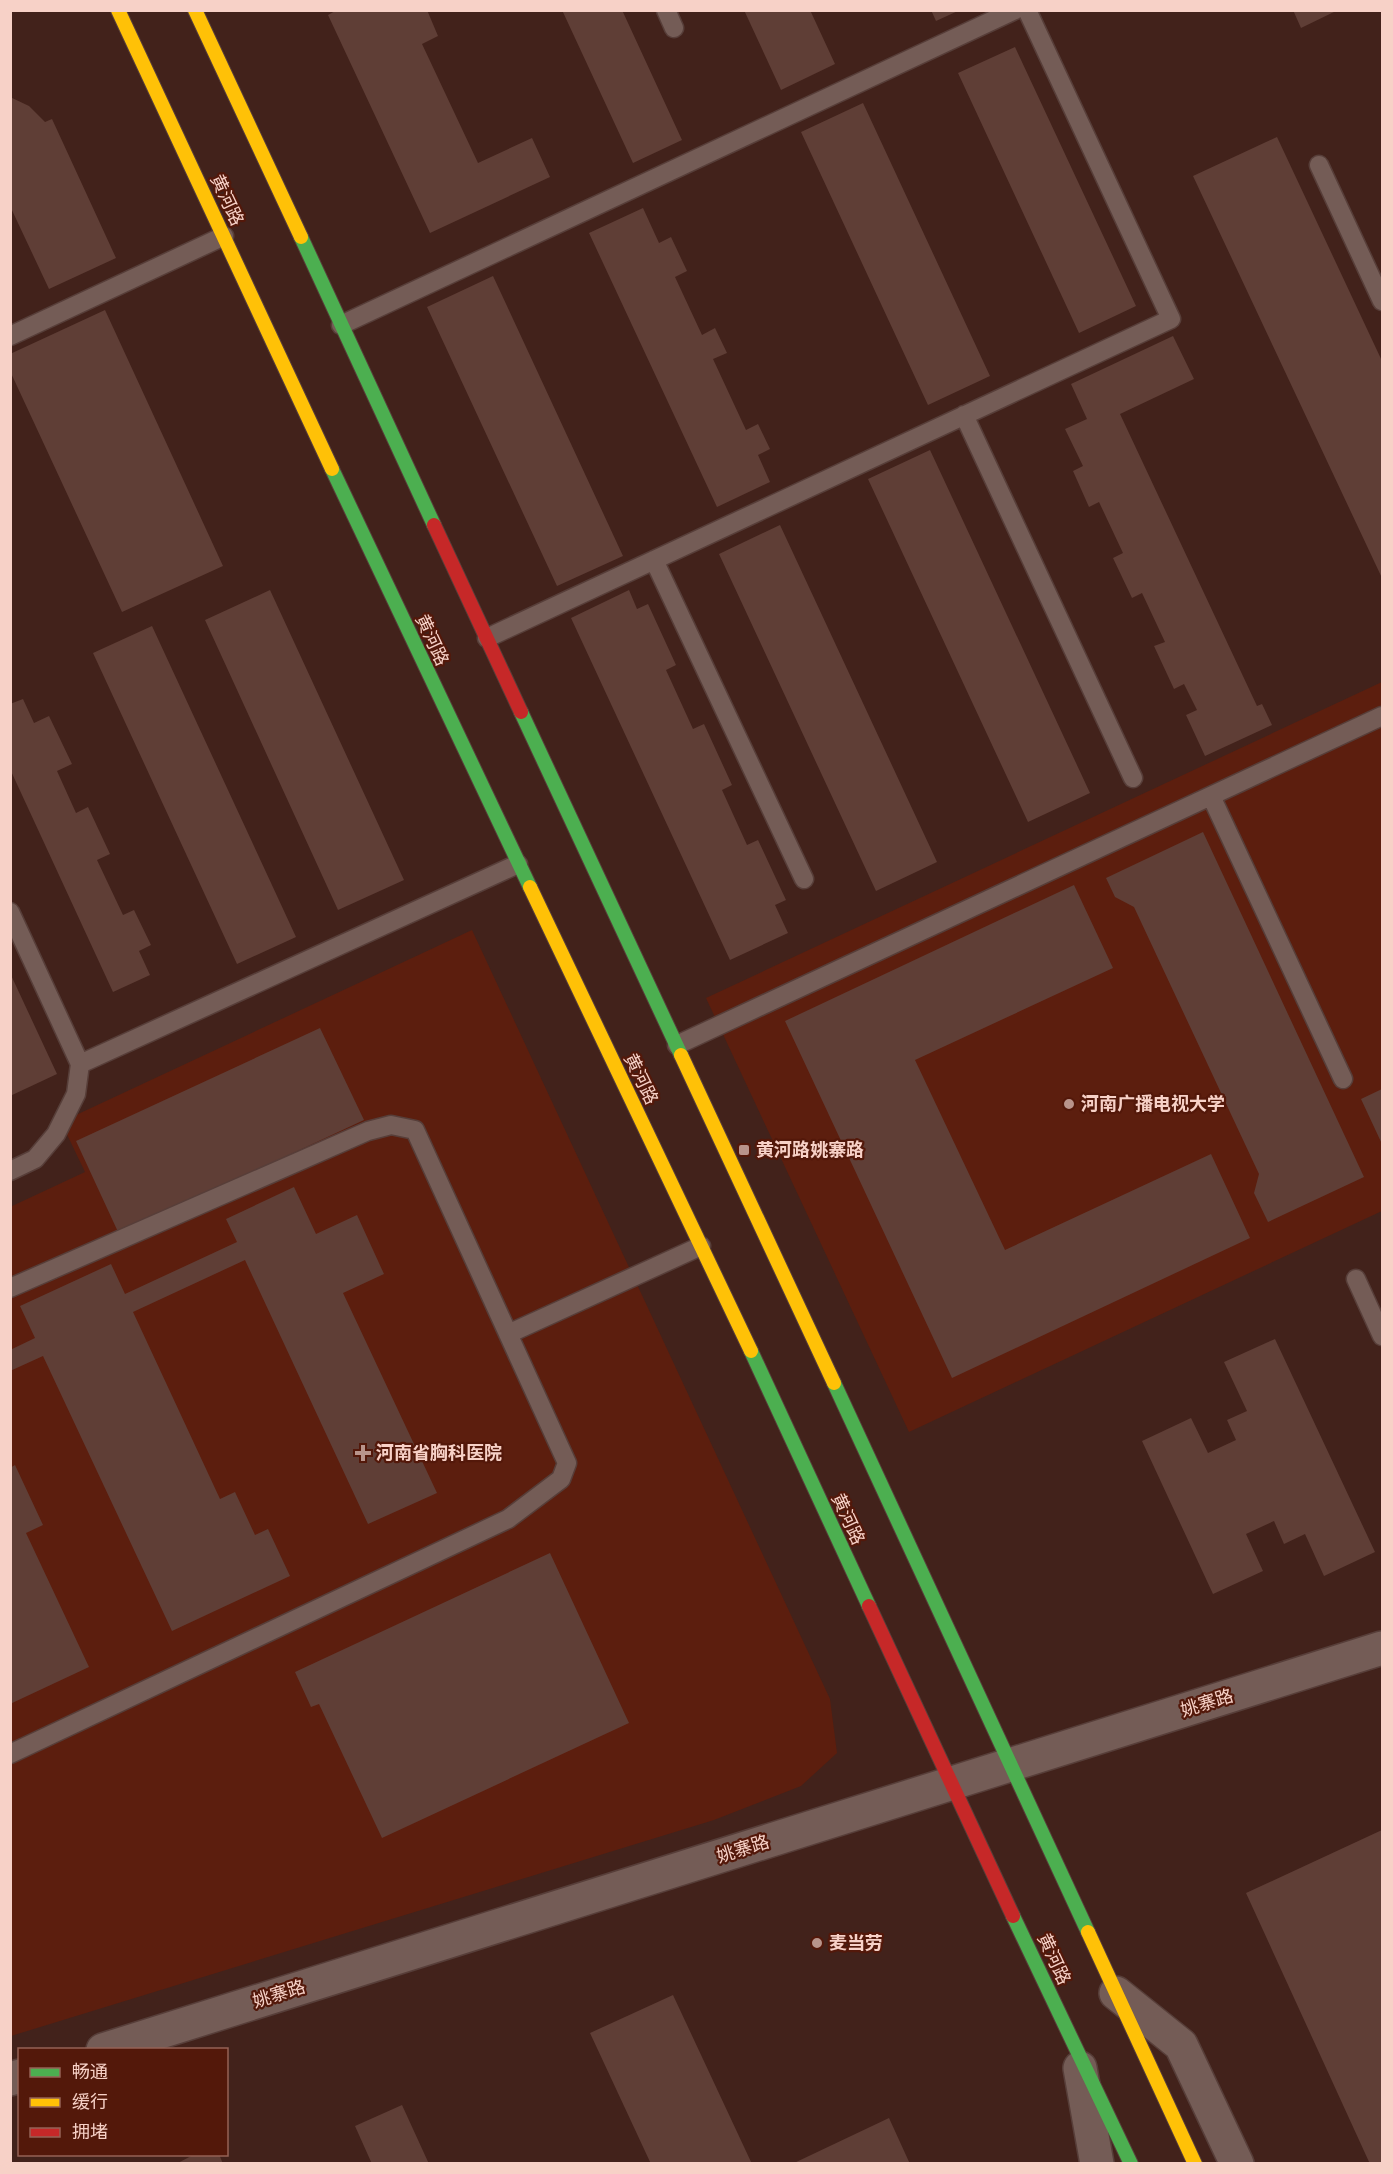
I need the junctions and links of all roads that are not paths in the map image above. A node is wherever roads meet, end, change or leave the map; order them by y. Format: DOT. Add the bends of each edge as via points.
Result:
graph roads {
  1 [pos="118,10"];
  2 [pos="195,10"];
  3 [pos="666,10"];
  4 [pos="1015,10"];
  5 [pos="1027,10"];
  6 [pos="674,28"];
  7 [pos="1319,165"];
  8 [pos="224,236"];
  9 [pos="1383,302"];
  10 [pos="341,325"];
  11 [pos="10,336"];
  12 [pos="964,415"];
  13 [pos="654,560"];
  14 [pos="487,638"];
  15 [pos="1383,716"];
  16 [pos="1133,778"];
  17 [pos="1211,796"];
  18 [pos="518,864"];
  19 [pos="804,879"];
  20 [pos="10,912"];
  21 [pos="677,1045"];
  22 [pos="80,1064"];
  23 [pos="1343,1079"];
  24 [pos="10,1171"];
  25 [pos="701,1245"];
  26 [pos="1356,1280"];
  27 [pos="10,1288"];
  28 [pos="508,1334"];
  29 [pos="1383,1336"];
  30 [pos="1383,1648"];
  31 [pos="10,1754"];
  32 [pos="1011,1765"];
  33 [pos="951,1783"];
  34 [pos="1116,1993"];
  35 [pos="107,2048"];
  36 [pos="1076,2048"];
  37 [pos="1098,2163"];
  38 [pos="1131,2163"];
  39 [pos="1195,2163"];
  40 [pos="1237,2163"];
  1 -- 8 [label="main road, 黄河路"];
  2 -- 10 [label="main road"];
  3 -- 6 [label="lane"];
  4 -- 10 [label="lane"];
  5 -- 12 [label="lane" via="1171,319"];
  7 -- 9 [label="lane"];
  8 -- 11 [label="lane"];
  8 -- 18 [label="main road, 黄河路"];
  10 -- 14 [label="main road"];
  12 -- 13 [label="lane"];
  12 -- 16 [label="lane"];
  13 -- 14 [label="lane"];
  13 -- 19 [label="lane"];
  14 -- 21 [label="main road"];
  15 -- 17 [label="lane"];
  17 -- 21 [label="lane"];
  17 -- 23 [label="lane"];
  18 -- 22 [label="lane"];
  18 -- 25 [label="main road, 黄河路"];
  20 -- 22 [label="lane"];
  21 -- 32 [label="main road"];
  22 -- 24 [label="lane" via="76,1094 56,1134 35,1159"];
  25 -- 28 [label="lane"];
  25 -- 33 [label="main road, 黄河路"];
  26 -- 29 [label="lane"];
  27 -- 28 [label="lane" via="368,1131 391,1125 415,1130"];
  28 -- 31 [label="lane" via="567,1462 561,1479 508,1519"];
  30 -- 32 [label="street, 姚寨路"];
  32 -- 33 [label="street, 姚寨路"];
  32 -- 34 [label="main road"];
  33 -- 35 [label="street, 姚寨路"];
  33 -- 36 [label="main road, 黄河路"];
  34 -- 39 [label="main road"];
  34 -- 40 [label="street" via="1181,2045"];
  36 -- 37 [label="street"];
  36 -- 38 [label="main road, 黄河路"];
}
